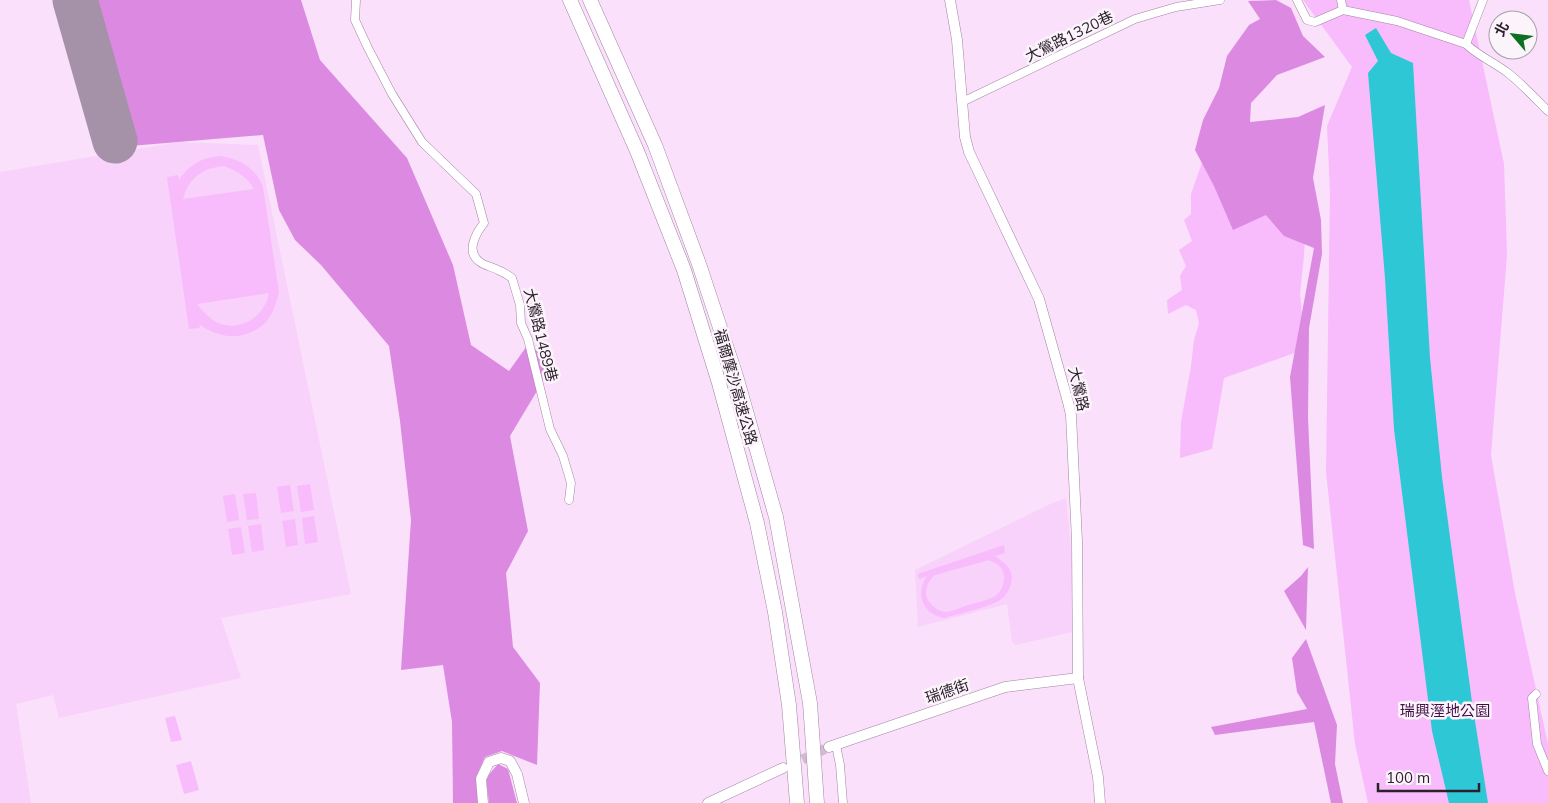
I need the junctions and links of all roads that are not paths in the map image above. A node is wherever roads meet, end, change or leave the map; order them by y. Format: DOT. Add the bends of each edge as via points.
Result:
graph roads {
  1 [pos="356,0"];
  2 [pos="570,0"];
  3 [pos="590,0"];
  4 [pos="950,0"];
  5 [pos="1220,0"];
  6 [pos="1297,0"];
  7 [pos="1341,0"];
  8 [pos="1483,0"];
  9 [pos="1342,10"];
  10 [pos="1466,44"];
  11 [pos="962,102"];
  12 [pos="1548,111"];
  13 [pos="569,500"];
  14 [pos="1078,678"];
  15 [pos="1536,694"];
  16 [pos="832,746"];
  17 [pos="784,768"];
  18 [pos="1548,771"];
  19 [pos="483,803"];
  20 [pos="524,803"];
  21 [pos="708,803"];
  22 [pos="797,803"];
  23 [pos="817,803"];
  24 [pos="843,803"];
  25 [pos="1100,803"];
  1 -- 13 [label="street, 大鶯路1489巷" via="355,20 359,30 397,102 422,142 476,194 484,223 472,242 477,260 512,278 550,429 571,483"];
  2 -- 22 [label="highway, 福爾摩沙高速公路" via="637,151 677,252 719,383 758,523 775,612 789,705"];
  3 -- 23 [label="highway, 福爾摩沙高速公路" via="655,145 736,376 773,508 794,608 810,704"];
  4 -- 11 [label="street, 大鶯路"];
  5 -- 11 [label="street, 大鶯路1320巷" via="1176,7 1135,19"];
  6 -- 9 [label="street" via="1307,20 1315,22"];
  7 -- 9 [label="street"];
  8 -- 10 [label="street"];
  9 -- 10 [label="street" via="1397,21"];
  10 -- 12 [label="street" via="1508,73"];
  11 -- 14 [label="street, 大鶯路" via="969,152 1039,299 1071,415 1077,541"];
  14 -- 16 [label="street, 瑞德街" via="1005,687"];
  14 -- 25 [label="street, 大鶯路" via="1098,777"];
  15 -- 18 [label="street" via="1532,698 1537,744"];
  16 -- 24 [label="street" via="840,765"];
  17 -- 21 [label="street"];
  19 -- 20 [label="street" via="481,779 489,762 501,758 510,761 517,774"];
}
